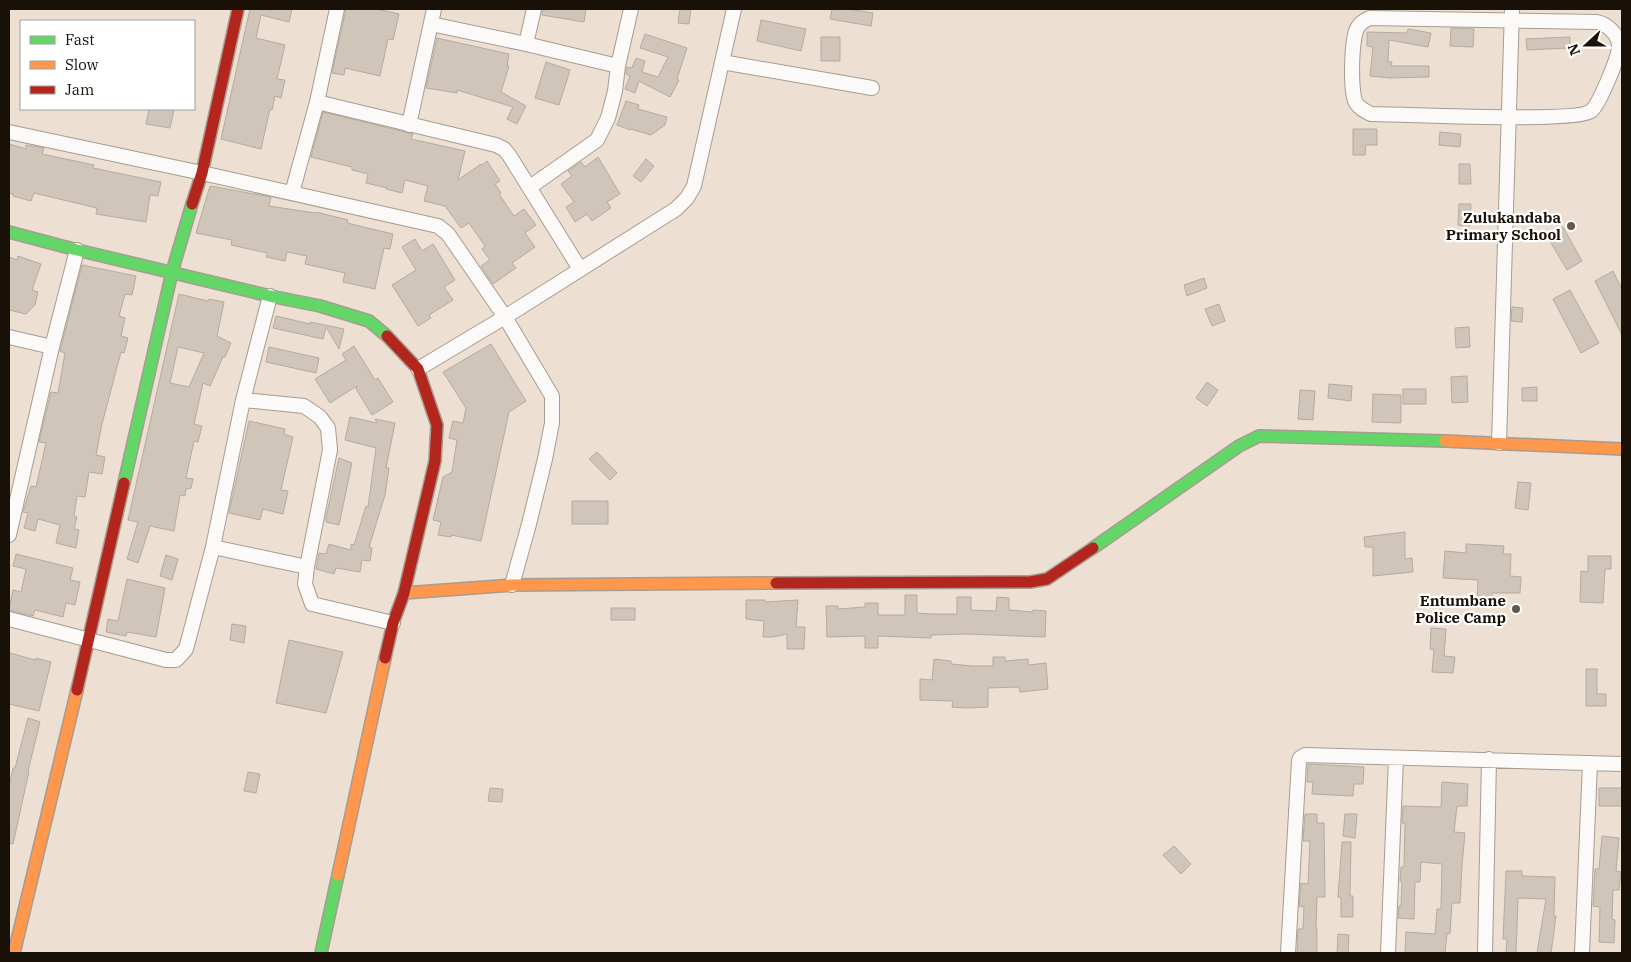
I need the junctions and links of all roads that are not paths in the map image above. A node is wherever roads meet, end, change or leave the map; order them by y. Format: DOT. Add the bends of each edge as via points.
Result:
graph roads {
  1 [pos="238,9"];
  2 [pos="337,9"];
  3 [pos="434,9"];
  4 [pos="534,9"];
  5 [pos="631,9"];
  6 [pos="734,9"];
  7 [pos="1511,15"];
  8 [pos="431,24"];
  9 [pos="526,44"];
  10 [pos="722,62"];
  11 [pos="618,66"];
  12 [pos="872,88"];
  13 [pos="317,102"];
  14 [pos="1509,117"];
  15 [pos="409,125"];
  16 [pos="9,132"];
  17 [pos="202,172"];
  18 [pos="530,187"];
  19 [pos="292,193"];
  20 [pos="9,232"];
  21 [pos="77,250"];
  22 [pos="580,269"];
  23 [pos="172,272"];
  24 [pos="270,296"];
  25 [pos="505,317"];
  26 [pos="9,338"];
  27 [pos="52,347"];
  28 [pos="418,369"];
  29 [pos="243,400"];
  30 [pos="1500,443"];
  31 [pos="1622,449"];
  32 [pos="9,535"];
  33 [pos="213,547"];
  34 [pos="307,567"];
  35 [pos="512,585"];
  36 [pos="404,593"];
  37 [pos="9,619"];
  38 [pos="393,623"];
  39 [pos="89,640"];
  40 [pos="1396,758"];
  41 [pos="1488,759"];
  42 [pos="1590,763"];
  43 [pos="1622,764"];
  44 [pos="14,953"];
  45 [pos="321,953"];
  46 [pos="1288,953"];
  47 [pos="1388,953"];
  48 [pos="1485,953"];
  49 [pos="1582,953"];
  1 -- 17 [label="street"];
  2 -- 13 [label="street"];
  3 -- 8 [label="street"];
  4 -- 9 [label="street"];
  5 -- 11 [label="street"];
  6 -- 10 [label="street"];
  7 -- 14 [label="street"];
  7 -- 14 [label="street" via="1605,24 1615,34 1619,46 1614,66 1591,112 1560,117"];
  7 -- 14 [label="street" via="1370,18 1357,27 1352,55 1354,98 1363,110 1371,114"];
  8 -- 9 [label="street"];
  8 -- 15 [label="street"];
  9 -- 11 [label="street"];
  10 -- 12 [label="street"];
  10 -- 22 [label="street" via="694,186 687,198 676,209"];
  11 -- 18 [label="street" via="610,109 597,140"];
  13 -- 15 [label="street"];
  13 -- 19 [label="street"];
  14 -- 30 [label="street"];
  15 -- 18 [label="street" via="504,149"];
  16 -- 17 [label="street"];
  17 -- 19 [label="street"];
  17 -- 23 [label="street"];
  18 -- 22 [label="street"];
  19 -- 25 [label="street" via="438,226 448,234"];
  20 -- 21 [label="street"];
  21 -- 23 [label="street"];
  21 -- 27 [label="street"];
  22 -- 25 [label="street"];
  23 -- 24 [label="street"];
  23 -- 39 [label="street"];
  24 -- 28 [label="street" via="320,306 369,321"];
  24 -- 29 [label="street"];
  25 -- 28 [label="street"];
  25 -- 35 [label="street" via="546,384 553,407 545,459"];
  26 -- 27 [label="street"];
  27 -- 32 [label="street"];
  28 -- 36 [label="street" via="437,425 435,461"];
  29 -- 33 [label="street"];
  29 -- 34 [label="street" via="304,406 328,428 330,450"];
  30 -- 31 [label="street"];
  30 -- 35 [label="street" via="1259,436 1239,446 1059,572 1030,582"];
  33 -- 34 [label="street"];
  33 -- 39 [label="street" via="186,649 176,660"];
  34 -- 38 [label="street" via="305,584 312,604"];
  35 -- 36 [label="street"];
  36 -- 38 [label="street"];
  37 -- 39 [label="street"];
  38 -- 45 [label="street"];
  39 -- 44 [label="street"];
  40 -- 41 [label="street"];
  40 -- 46 [label="street" via="1305,754 1300,758"];
  40 -- 47 [label="street"];
  41 -- 42 [label="street"];
  41 -- 48 [label="street"];
  42 -- 43 [label="street"];
  42 -- 49 [label="street"];
}
